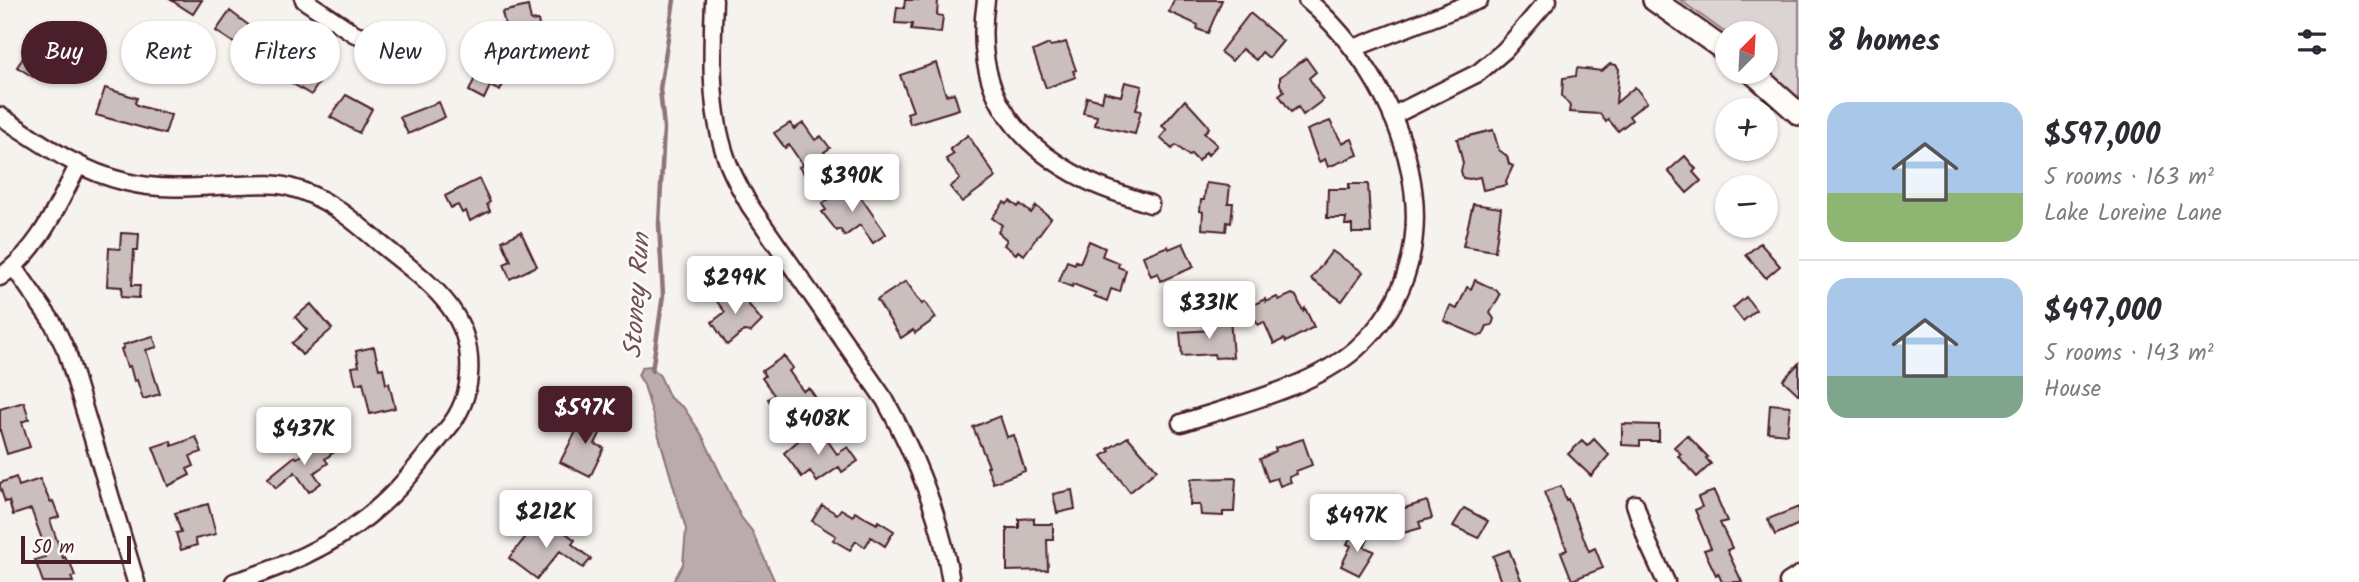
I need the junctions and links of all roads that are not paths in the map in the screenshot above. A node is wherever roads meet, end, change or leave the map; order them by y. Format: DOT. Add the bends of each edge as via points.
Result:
graph roads {
  1 [pos="304,0"];
  2 [pos="714,0"];
  3 [pos="986,0"];
  4 [pos="1307,0"];
  5 [pos="1479,0"];
  6 [pos="1548,0"];
  7 [pos="1654,0"];
  8 [pos="354,33"];
  9 [pos="1715,43"];
  10 [pos="1354,48"];
  11 [pos="1765,84"];
  12 [pos="1799,114"];
  13 [pos="0,116"];
  14 [pos="1392,116"];
  15 [pos="78,166"];
  16 [pos="1150,204"];
  17 [pos="14,267"];
  18 [pos="0,277"];
  19 [pos="1181,423"];
  20 [pos="1635,504"];
  21 [pos="1799,575"];
  22 [pos="135,582"];
  23 [pos="233,582"];
  24 [pos="951,582"];
  25 [pos="1666,582"];
  26 [pos="1788,582"];
  1 -- 8 [label="street"];
  2 -- 24 [label="street" via="715,102 730,168 750,206 885,400 903,433 928,487"];
  3 -- 16 [label="street" via="982,24 985,60 1011,123 1043,155 1086,181"];
  4 -- 10 [label="street"];
  5 -- 10 [label="street"];
  6 -- 14 [label="street" via="1505,50 1478,73"];
  7 -- 9 [label="main road"];
  10 -- 14 [label="street"];
  11 -- 12 [label="main road"];
  13 -- 15 [label="street"];
  14 -- 19 [label="street" via="1407,158 1416,210 1411,260 1390,310 1356,349 1315,376"];
  15 -- 17 [label="street" via="52,219"];
  15 -- 23 [label="street" via="155,187 268,184 309,192 352,220 428,284 444,299 465,333 468,383 455,420 383,503 309,554"];
  17 -- 18 [label="street"];
  17 -- 22 [label="street" via="67,352"];
  20 -- 25 [label="street"];
  21 -- 26 [label="street"];
}
